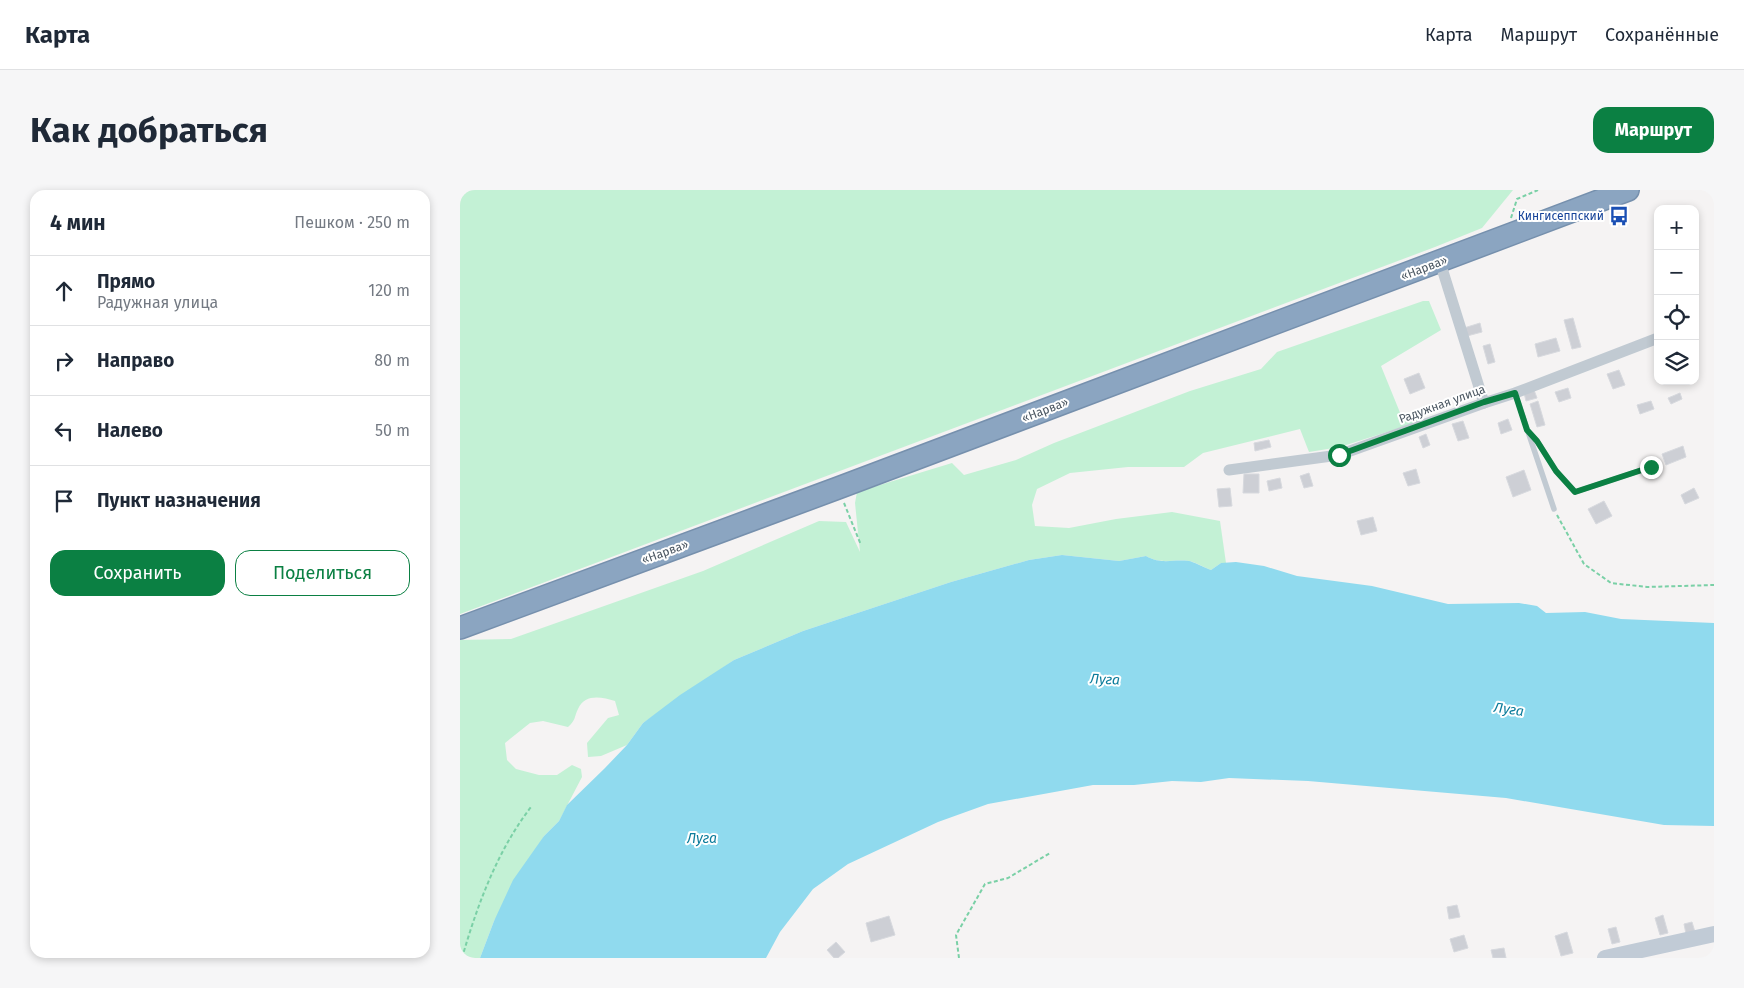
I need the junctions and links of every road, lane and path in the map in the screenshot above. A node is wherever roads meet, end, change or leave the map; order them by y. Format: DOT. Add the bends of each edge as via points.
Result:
graph roads {
  1 [pos="1538,190"];
  2 [pos="1628,190"];
  3 [pos="1506,236"];
  4 [pos="1440,262"];
  5 [pos="1654,340"];
  6 [pos="1515,393"];
  7 [pos="1484,402"];
  8 [pos="1527,430"];
  9 [pos="1651,467"];
  10 [pos="1229,470"];
  11 [pos="838,488"];
  12 [pos="1554,509"];
  13 [pos="861,545"];
  14 [pos="1714,585"];
  15 [pos="460,628"];
  16 [pos="531,807"];
  17 [pos="1050,853"];
  18 [pos="1714,934"];
  19 [pos="462,958"];
  20 [pos="959,958"];
  21 [pos="1605,958"];
  1 -- 3 [label="path" via="1517,200"];
  2 -- 3 [label="highway, «Нарва»"];
  3 -- 4 [label="highway, «Нарва»"];
  4 -- 7 [label="street"];
  4 -- 11 [label="highway, «Нарва»"];
  5 -- 6 [label="street, Радужная улица"];
  6 -- 7 [label="street, Радужная улица"];
  6 -- 8 [label="lane"];
  7 -- 10 [label="street, Радужная улица" via="1339,455"];
  8 -- 9 [label="lane" via="1575,492"];
  8 -- 12 [label="lane"];
  11 -- 13 [label="path"];
  11 -- 15 [label="highway, «Нарва»"];
  12 -- 14 [label="path" via="1584,564 1610,583 1647,587"];
  16 -- 19 [label="path" via="518,824 495,868 473,920"];
  17 -- 20 [label="path" via="1008,878 985,884 956,935"];
  18 -- 21 [label="street"];
}
